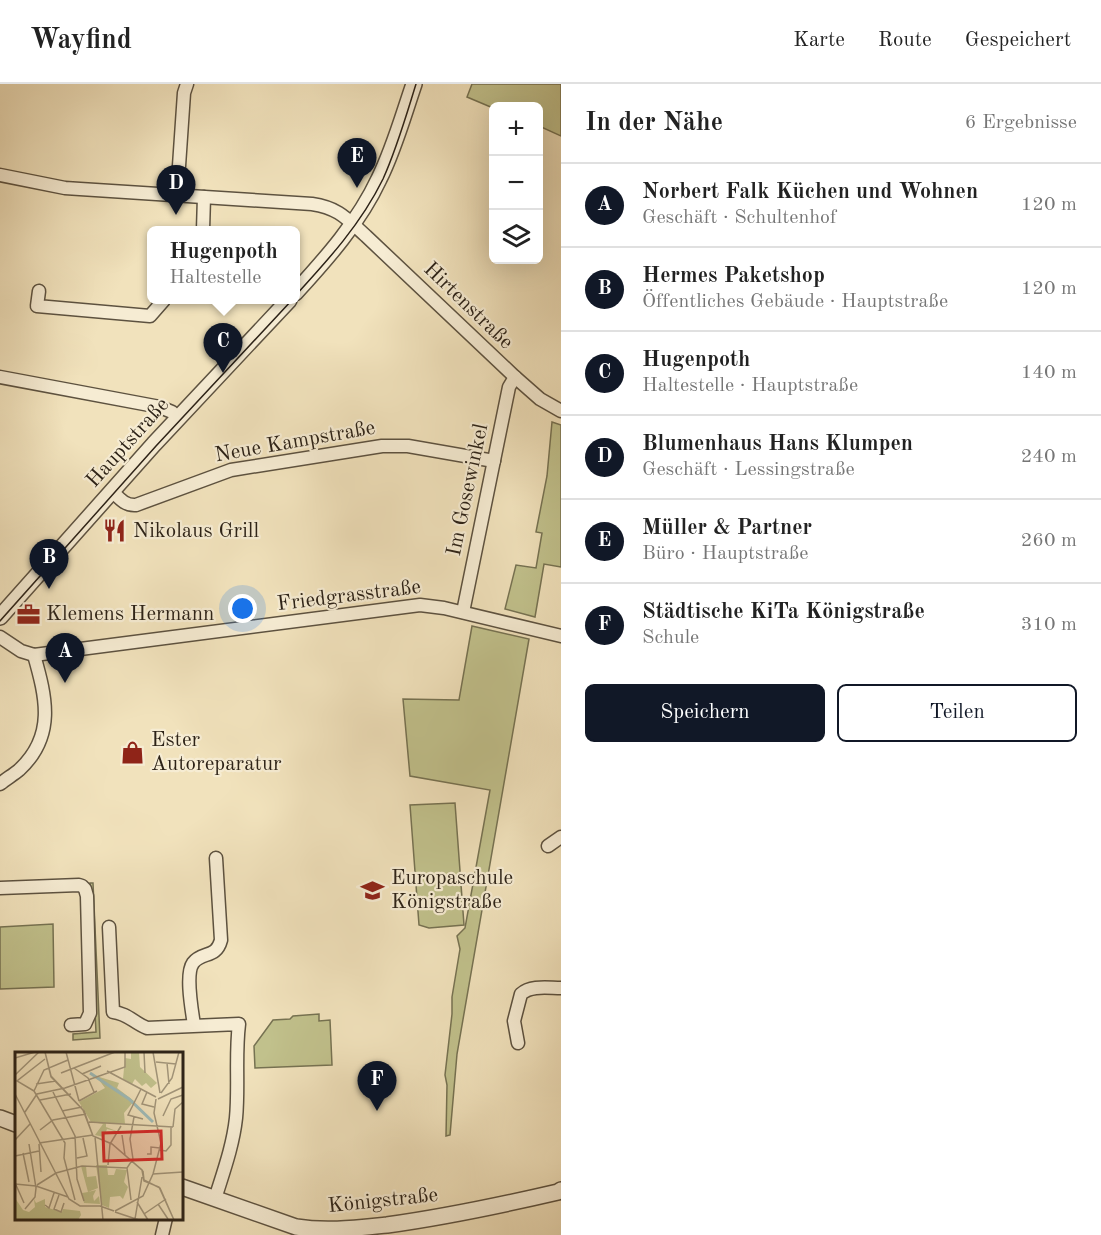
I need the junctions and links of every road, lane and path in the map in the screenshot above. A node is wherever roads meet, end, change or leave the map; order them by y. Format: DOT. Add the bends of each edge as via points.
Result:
graph roads {
  1 [pos="187,84"];
  2 [pos="414,84"];
  3 [pos="0,175"];
  4 [pos="177,195"];
  5 [pos="204,197"];
  6 [pos="353,224"];
  7 [pos="203,226"];
  8 [pos="300,288"];
  9 [pos="39,291"];
  10 [pos="160,304"];
  11 [pos="285,304"];
  12 [pos="0,377"];
  13 [pos="514,378"];
  14 [pos="561,411"];
  15 [pos="178,418"];
  16 [pos="494,461"];
  17 [pos="112,491"];
  18 [pos="463,612"];
  19 [pos="0,617"];
  20 [pos="561,636"];
  21 [pos="0,637"];
  22 [pos="34,655"];
  23 [pos="0,784"];
  24 [pos="561,837"];
  25 [pos="548,846"];
  26 [pos="216,858"];
  27 [pos="0,888"];
  28 [pos="109,927"];
  29 [pos="561,988"];
  30 [pos="71,1025"];
  31 [pos="194,1025"];
  32 [pos="518,1043"];
  33 [pos="0,1118"];
  34 [pos="15,1125"];
  35 [pos="183,1187"];
  36 [pos="560,1192"];
  37 [pos="215,1199"];
  38 [pos="166,1220"];
  39 [pos="162,1235"];
  1 -- 4 [label="street" via="183,93"];
  2 -- 6 [label="street" via="381,175"];
  3 -- 4 [label="street, Hirtenstraße" via="65,188"];
  4 -- 5 [label="street, Hirtenstraße"];
  5 -- 6 [label="street, Hirtenstraße" via="312,204 341,213"];
  5 -- 7 [label="street"];
  6 -- 8 [label="street"];
  6 -- 13 [label="street, Hirtenstraße"];
  9 -- 10 [label="street" via="38,306 150,316"];
  11 -- 15 [label="street, Hauptstraße"];
  12 -- 15 [label="street" via="160,407"];
  13 -- 14 [label="street, Hirtenstraße"];
  13 -- 16 [label="street, Im Gosewinkel"];
  15 -- 17 [label="street, Hauptstraße"];
  16 -- 17 [label="street, Neue Kampstraße" via="408,446 382,446 231,470 136,505 125,503"];
  16 -- 18 [label="street, Im Gosewinkel"];
  17 -- 19 [label="street, Hauptstraße"];
  18 -- 20 [label="street, Friedgrasstraße"];
  18 -- 22 [label="street, Friedgrasstraße" via="408,606"];
  21 -- 22 [label="street"];
  22 -- 23 [label="street" via="45,699 44,728 27,760"];
  24 -- 25 [label="street"];
  26 -- 31 [label="street" via="221,940 215,952 197,959 191,966"];
  27 -- 30 [label="street" via="79,885 85,889 90,1013 86,1024"];
  28 -- 31 [label="street" via="113,1012 147,1028"];
  29 -- 32 [label="street" via="530,988 521,994 514,1021"];
  31 -- 37 [label="street" via="239,1024 236,1119"];
  33 -- 34 [label="street"];
  35 -- 37 [label="street, Königstraße"];
  36 -- 37 [label="street, Königstraße" via="439,1217 332,1230 296,1227"];
  38 -- 39 [label="street"];
}
